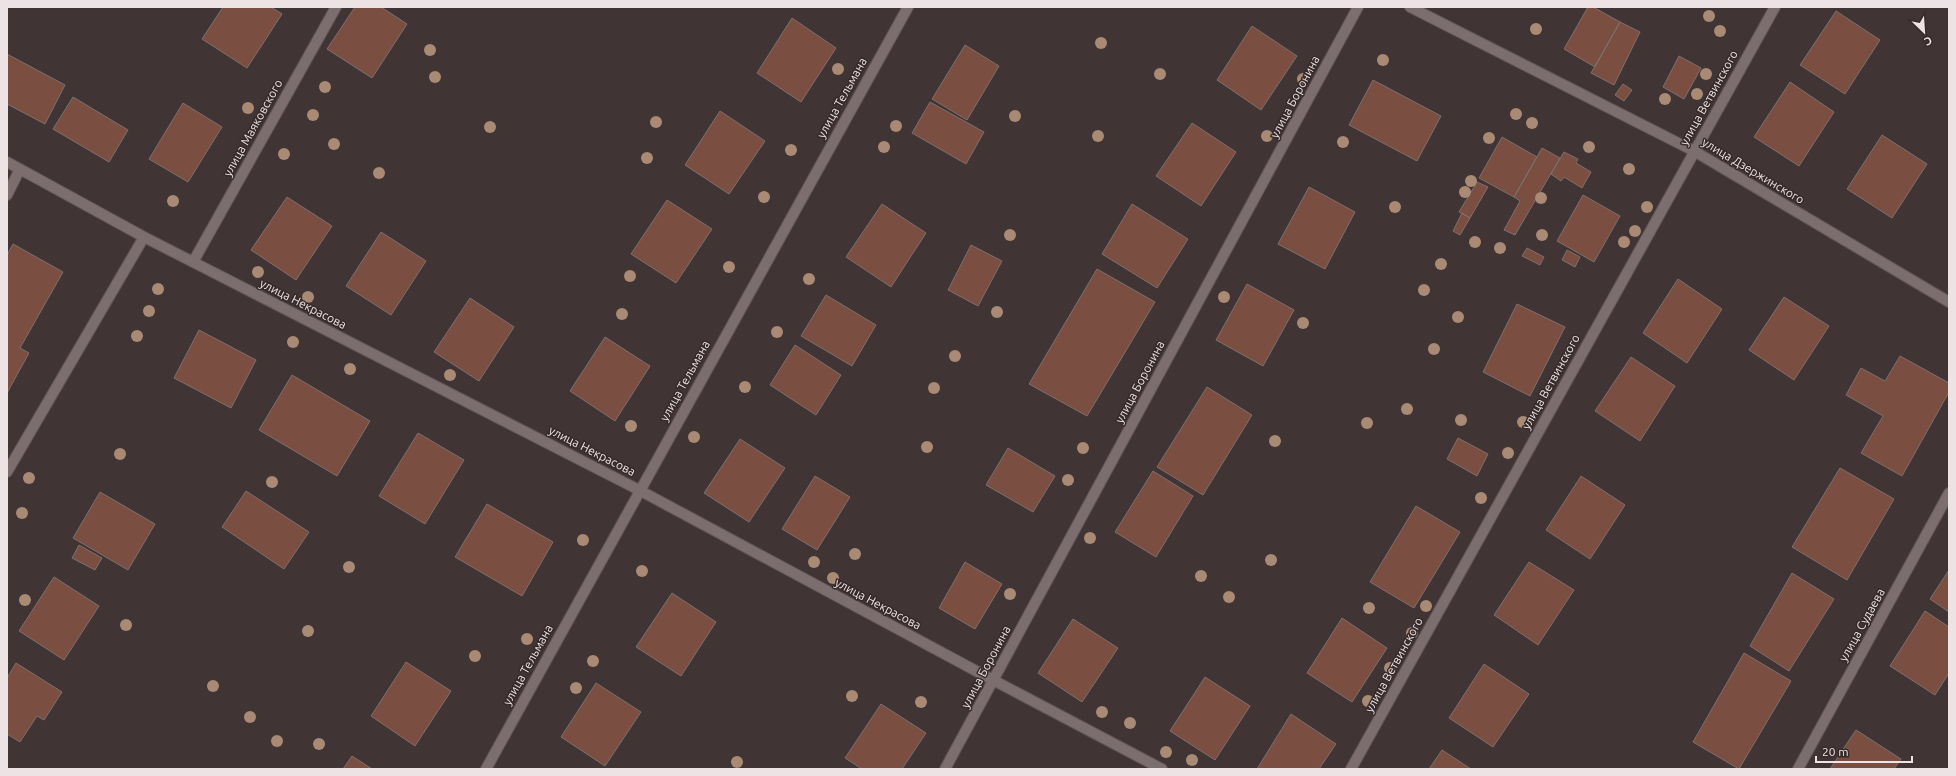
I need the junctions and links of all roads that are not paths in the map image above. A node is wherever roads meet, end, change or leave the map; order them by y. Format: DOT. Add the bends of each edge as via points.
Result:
graph roads {
  1 [pos="336,7"];
  2 [pos="908,7"];
  3 [pos="1358,7"];
  4 [pos="1410,7"];
  5 [pos="1775,7"];
  6 [pos="1694,151"];
  7 [pos="7,162"];
  8 [pos="20,169"];
  9 [pos="7,195"];
  10 [pos="144,237"];
  11 [pos="193,262"];
  12 [pos="1949,302"];
  13 [pos="7,472"];
  14 [pos="639,490"];
  15 [pos="1949,493"];
  16 [pos="993,680"];
  17 [pos="486,769"];
  18 [pos="945,769"];
  19 [pos="1162,769"];
  20 [pos="1351,769"];
  21 [pos="1798,769"];
  1 -- 11 [label="street, улица Маяковского"];
  2 -- 14 [label="street, улица Тельмана"];
  3 -- 16 [label="street, улица Боронина"];
  4 -- 6 [label="street, улица Дзержинского"];
  5 -- 6 [label="street, улица Ветвинского"];
  6 -- 12 [label="street, улица Дзержинского"];
  6 -- 20 [label="street, улица Ветвинского"];
  7 -- 8 [label="street, улица Некрасова"];
  8 -- 9 [label="street"];
  8 -- 10 [label="street, улица Некрасова"];
  10 -- 11 [label="street, улица Некрасова"];
  10 -- 13 [label="street"];
  11 -- 14 [label="street, улица Некрасова"];
  14 -- 16 [label="street, улица Некрасова"];
  14 -- 17 [label="street, улица Тельмана"];
  15 -- 21 [label="street, улица Судаева"];
  16 -- 18 [label="street, улица Боронина"];
  16 -- 19 [label="street, улица Некрасова"];
}
